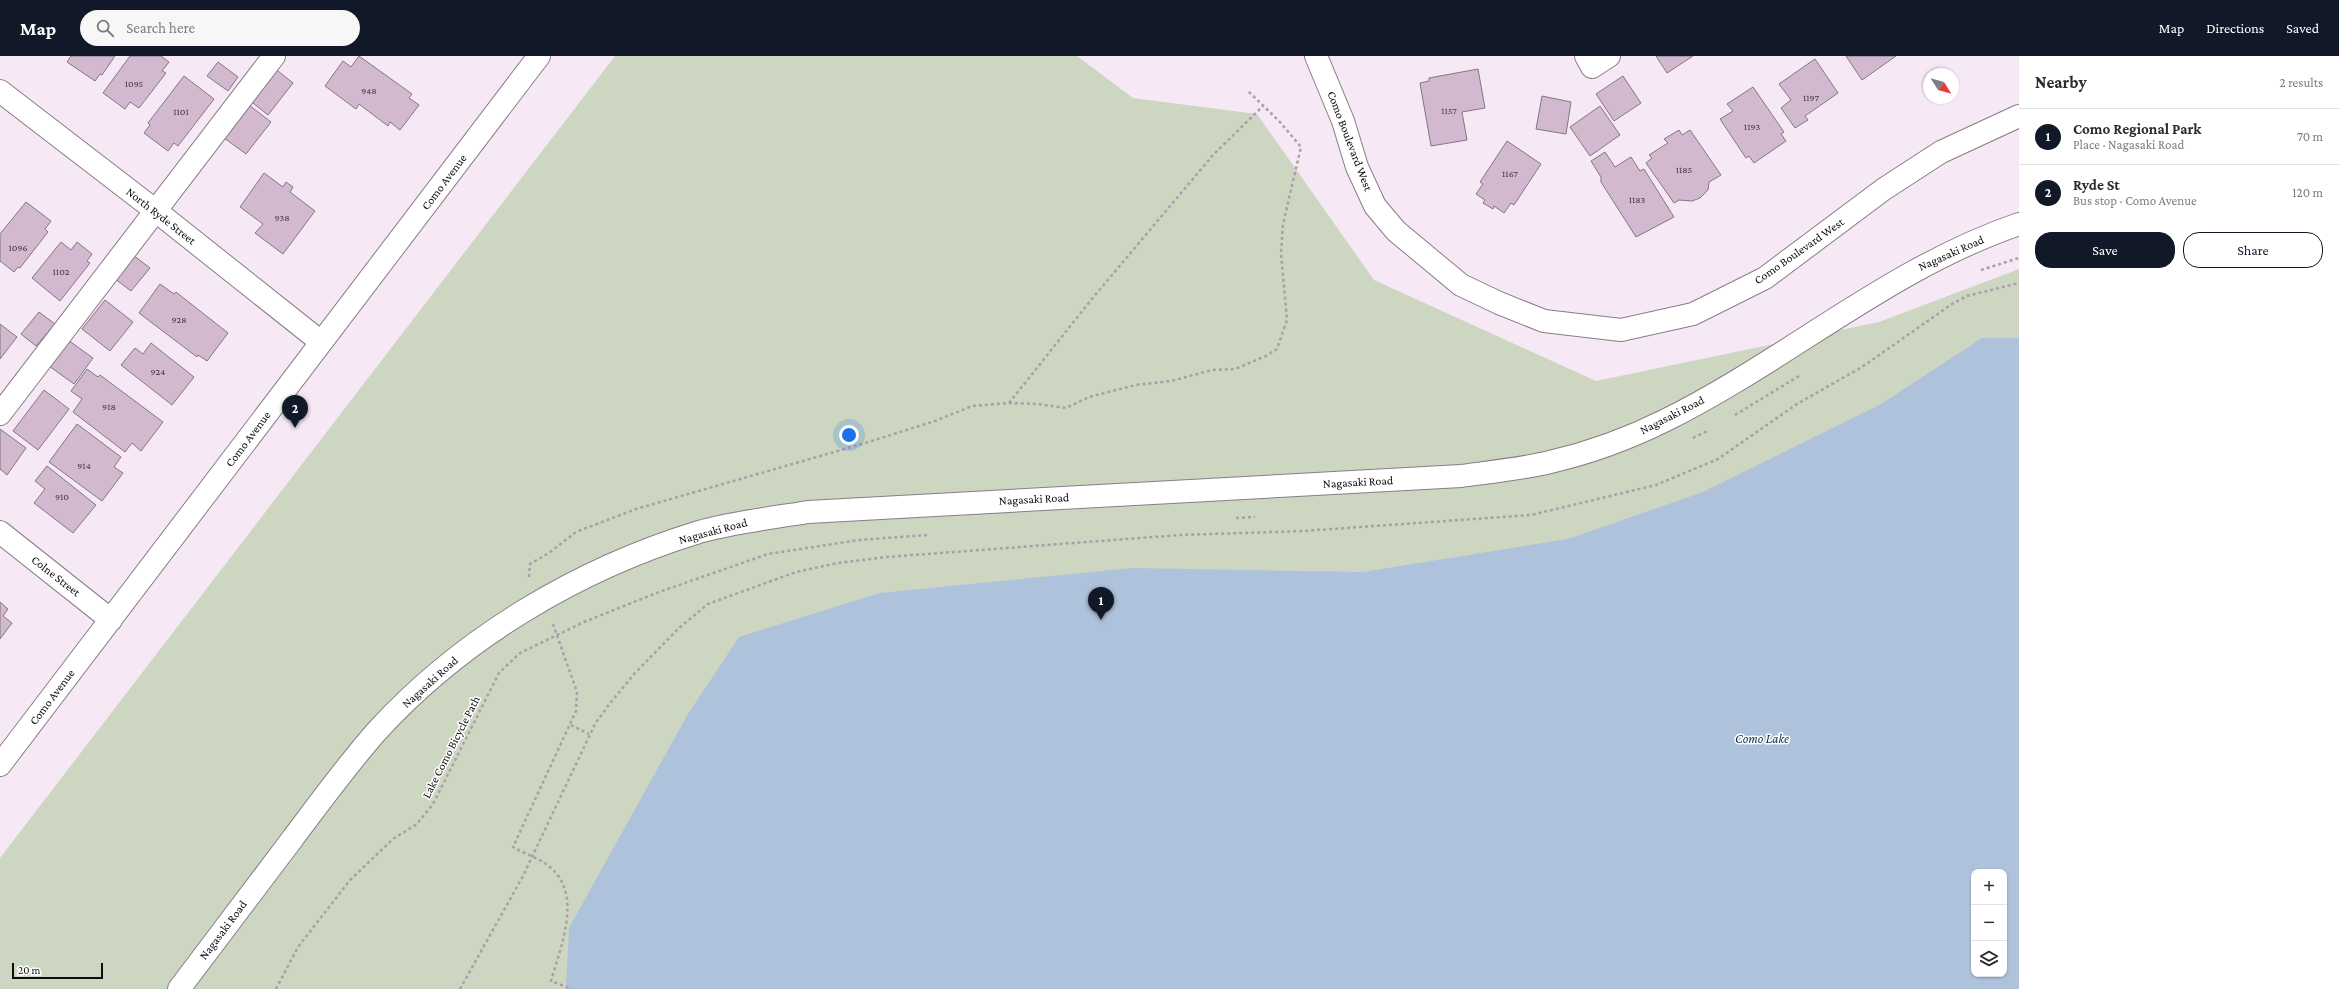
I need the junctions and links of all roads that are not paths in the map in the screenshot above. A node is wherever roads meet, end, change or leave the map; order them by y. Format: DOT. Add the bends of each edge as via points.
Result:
graph roads {
  1 [pos="274,56"];
  2 [pos="1316,56"];
  3 [pos="1586,56"];
  4 [pos="1609,56"];
  5 [pos="532,59"];
  6 [pos="0,91"];
  7 [pos="2019,116"];
  8 [pos="156,211"];
  9 [pos="2019,224"];
  10 [pos="321,342"];
  11 [pos="0,414"];
  12 [pos="0,532"];
  13 [pos="111,620"];
  14 [pos="0,766"];
  15 [pos="179,989"];
  1 -- 8 [label="street"];
  2 -- 7 [label="street, Como Boulevard West" via="1343,121 1357,167 1375,206 1396,231 1461,285 1499,303 1544,321 1621,330 1693,314 1765,278 1884,189 1935,156"];
  3 -- 4 [label="street" via="1592,67"];
  5 -- 10 [label="street, Como Avenue"];
  6 -- 8 [label="street, North Ryde Street"];
  8 -- 10 [label="street, North Ryde Street"];
  8 -- 11 [label="street"];
  9 -- 15 [label="street, Nagasaki Road" via="1926,263 1712,395 1666,420 1629,436 1550,462 1461,476 808,512 700,532 601,569 504,624 462,653 378,730"];
  10 -- 13 [label="street, Como Avenue"];
  12 -- 13 [label="street, Colne Street"];
  13 -- 14 [label="street, Como Avenue"];
}
